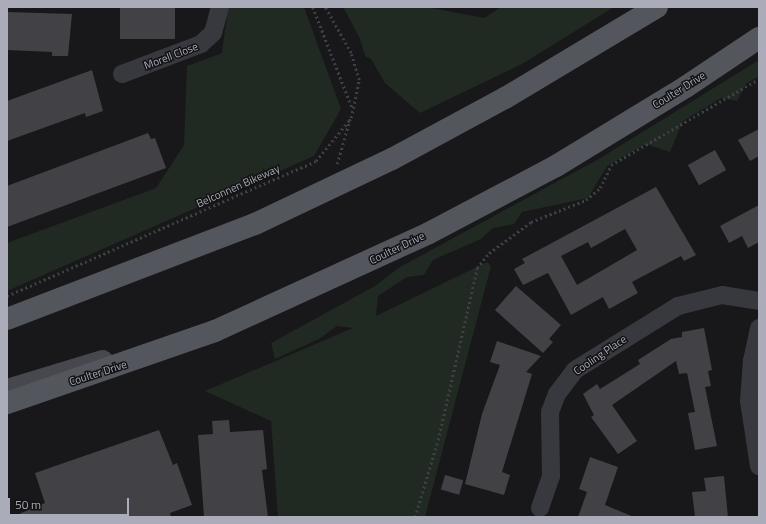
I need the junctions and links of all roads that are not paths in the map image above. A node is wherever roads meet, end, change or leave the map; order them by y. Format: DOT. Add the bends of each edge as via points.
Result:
graph roads {
  1 [pos="220,7"];
  2 [pos="656,7"];
  3 [pos="759,38"];
  4 [pos="122,74"];
  5 [pos="759,301"];
  6 [pos="11,317"];
  7 [pos="759,328"];
  8 [pos="126,364"];
  9 [pos="7,390"];
  10 [pos="7,403"];
  11 [pos="755,414"];
  12 [pos="759,466"];
  13 [pos="540,508"];
  1 -- 4 [label="street, Morell Close" via="213,33 201,44"];
  2 -- 6 [label="main road" via="505,98 331,188 255,224"];
  3 -- 8 [label="main road, Coulter Drive" via="687,86 556,166 430,233 293,298"];
  5 -- 13 [label="street, Cooling Place" via="722,295 678,306 575,370 556,394 550,412 551,476"];
  7 -- 11 [label="street" via="752,360"];
  8 -- 9 [label="main road" via="97,360"];
  8 -- 10 [label="main road, Coulter Drive"];
  11 -- 12 [label="street"];
}
